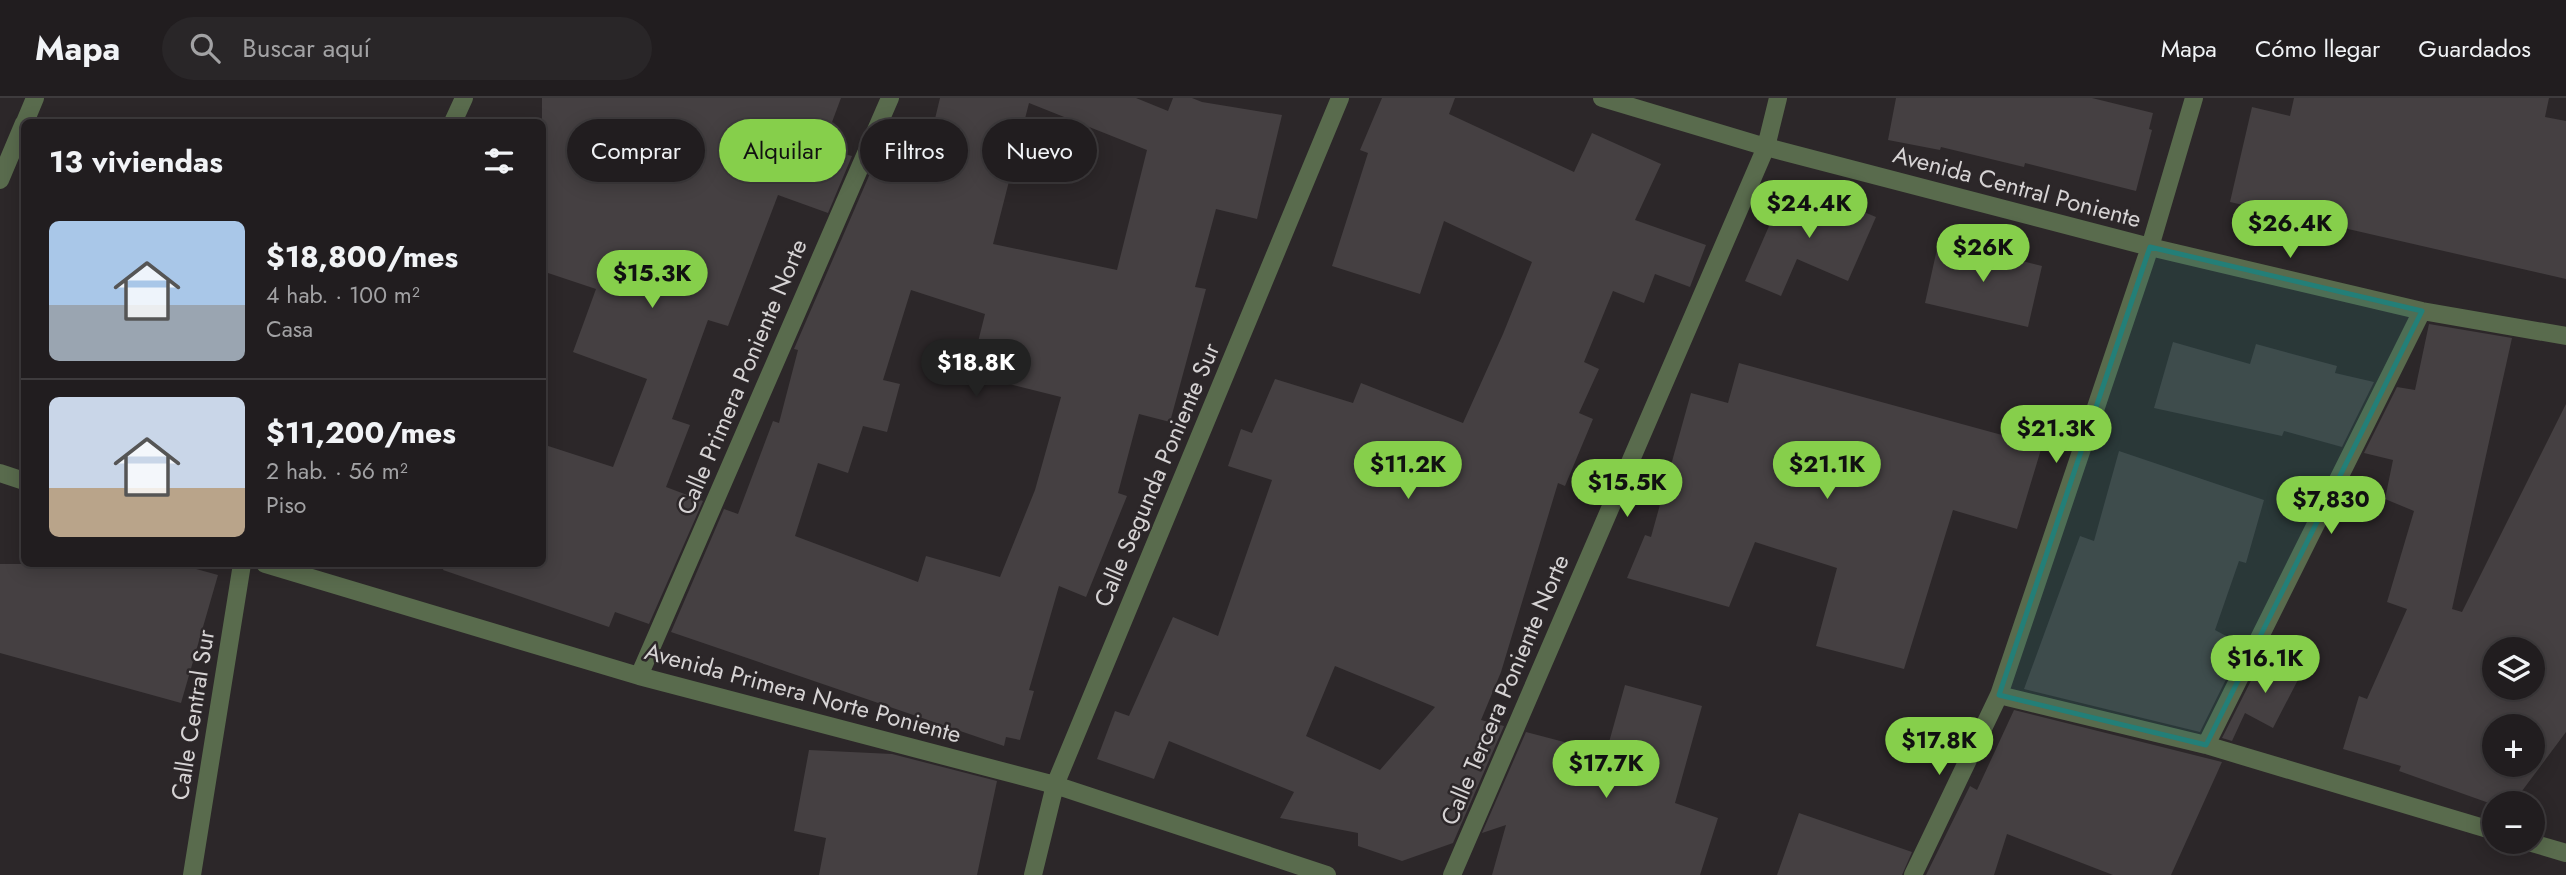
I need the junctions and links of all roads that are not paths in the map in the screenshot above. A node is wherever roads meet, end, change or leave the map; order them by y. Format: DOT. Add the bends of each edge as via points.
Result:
graph roads {
  1 [pos="35,98"];
  2 [pos="464,98"];
  3 [pos="890,98"];
  4 [pos="1340,98"];
  5 [pos="1602,98"];
  6 [pos="1778,98"];
  7 [pos="2194,98"];
  8 [pos="27,119"];
  9 [pos="454,119"];
  10 [pos="21,132"];
  11 [pos="1766,147"];
  12 [pos="0,180"];
  13 [pos="2150,247"];
  14 [pos="2422,311"];
  15 [pos="2566,336"];
  16 [pos="0,472"];
  17 [pos="21,480"];
  18 [pos="242,567"];
  19 [pos="275,567"];
  20 [pos="639,676"];
  21 [pos="1999,695"];
  22 [pos="2206,745"];
  23 [pos="1055,785"];
  24 [pos="2482,827"];
  25 [pos="2545,847"];
  26 [pos="2566,853"];
  27 [pos="192,875"];
  28 [pos="1033,875"];
  29 [pos="1327,875"];
  30 [pos="1452,875"];
  31 [pos="1913,875"];
  1 -- 8 [label="street"];
  2 -- 9 [label="street"];
  3 -- 20 [label="street, Calle Primera Poniente Norte"];
  4 -- 23 [label="street, Calle Segunda Poniente Sur"];
  5 -- 11 [label="street, Avenida Central Poniente"];
  6 -- 11 [label="street, Calle Tercera Poniente Norte"];
  7 -- 13 [label="street"];
  10 -- 12 [label="street"];
  11 -- 13 [label="street, Avenida Central Poniente"];
  11 -- 30 [label="street, Calle Tercera Poniente Norte"];
  13 -- 14 [label="street, Avenida Central Poniente"];
  13 -- 21 [label="street"];
  14 -- 15 [label="street, Avenida Central Poniente"];
  14 -- 22 [label="street"];
  16 -- 17 [label="street"];
  18 -- 27 [label="street, Calle Central Sur"];
  19 -- 20 [label="street, Avenida Primera Norte Poniente"];
  20 -- 23 [label="street, Avenida Primera Norte Poniente"];
  21 -- 22 [label="street"];
  21 -- 31 [label="street"];
  22 -- 24 [label="street"];
  23 -- 28 [label="street, Calle Segunda Poniente Sur"];
  23 -- 29 [label="street, Avenida Primera Norte Poniente"];
  25 -- 26 [label="street"];
}
